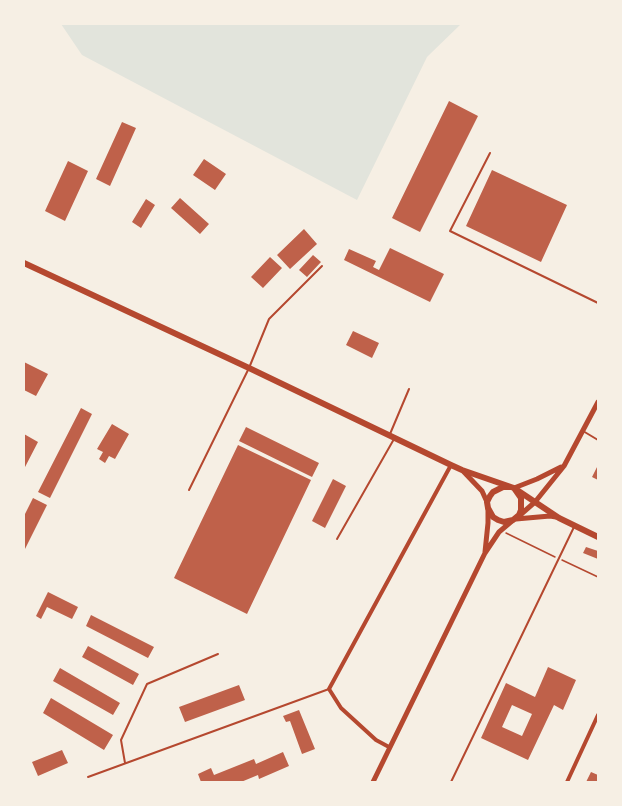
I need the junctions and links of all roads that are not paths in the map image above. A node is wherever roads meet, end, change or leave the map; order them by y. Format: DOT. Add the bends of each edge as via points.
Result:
graph roads {
  1 [pos="490,153"];
  2 [pos="24,263"];
  3 [pos="322,266"];
  4 [pos="598,303"];
  5 [pos="249,368"];
  6 [pos="410,389"];
  7 [pos="598,402"];
  8 [pos="582,431"];
  9 [pos="392,437"];
  10 [pos="598,440"];
  11 [pos="451,465"];
  12 [pos="564,466"];
  13 [pos="462,470"];
  14 [pos="513,488"];
  15 [pos="189,490"];
  16 [pos="535,502"];
  17 [pos="487,505"];
  18 [pos="560,518"];
  19 [pos="514,520"];
  20 [pos="574,526"];
  21 [pos="598,537"];
  22 [pos="337,538"];
  23 [pos="485,553"];
  24 [pos="218,654"];
  25 [pos="329,689"];
  26 [pos="598,715"];
  27 [pos="390,747"];
  28 [pos="125,763"];
  29 [pos="88,777"];
  30 [pos="373,782"];
  31 [pos="451,782"];
  32 [pos="567,782"];
  1 -- 4 [label="lane" via="450,231"];
  2 -- 5 [label="main road"];
  3 -- 5 [label="lane" via="269,319"];
  5 -- 9 [label="main road"];
  5 -- 15 [label="lane"];
  6 -- 9 [label="lane"];
  7 -- 8 [label="street"];
  8 -- 10 [label="lane"];
  8 -- 12 [label="street"];
  9 -- 11 [label="main road"];
  9 -- 22 [label="lane"];
  11 -- 13 [label="main road"];
  11 -- 25 [label="street"];
  12 -- 14 [label="street"];
  12 -- 16 [label="street"];
  13 -- 14 [label="main road"];
  13 -- 17 [label="street" via="482,492"];
  14 -- 16 [label="main road"];
  14 -- 17 [label="main road" via="498,488 493,492"];
  14 -- 19 [label="main road" via="521,498 522,504"];
  16 -- 18 [label="main road"];
  16 -- 19 [label="street"];
  17 -- 19 [label="main road" via="493,517 498,520"];
  17 -- 23 [label="street"];
  18 -- 19 [label="street" via="550,516"];
  18 -- 20 [label="main road"];
  19 -- 23 [label="street" via="501,531"];
  20 -- 21 [label="main road"];
  20 -- 31 [label="lane"];
  23 -- 27 [label="street"];
  24 -- 28 [label="lane" via="147,684 120,740"];
  25 -- 27 [label="street" via="341,708 376,740"];
  25 -- 28 [label="lane"];
  26 -- 32 [label="street"];
  27 -- 30 [label="street"];
  28 -- 29 [label="lane"];
}
